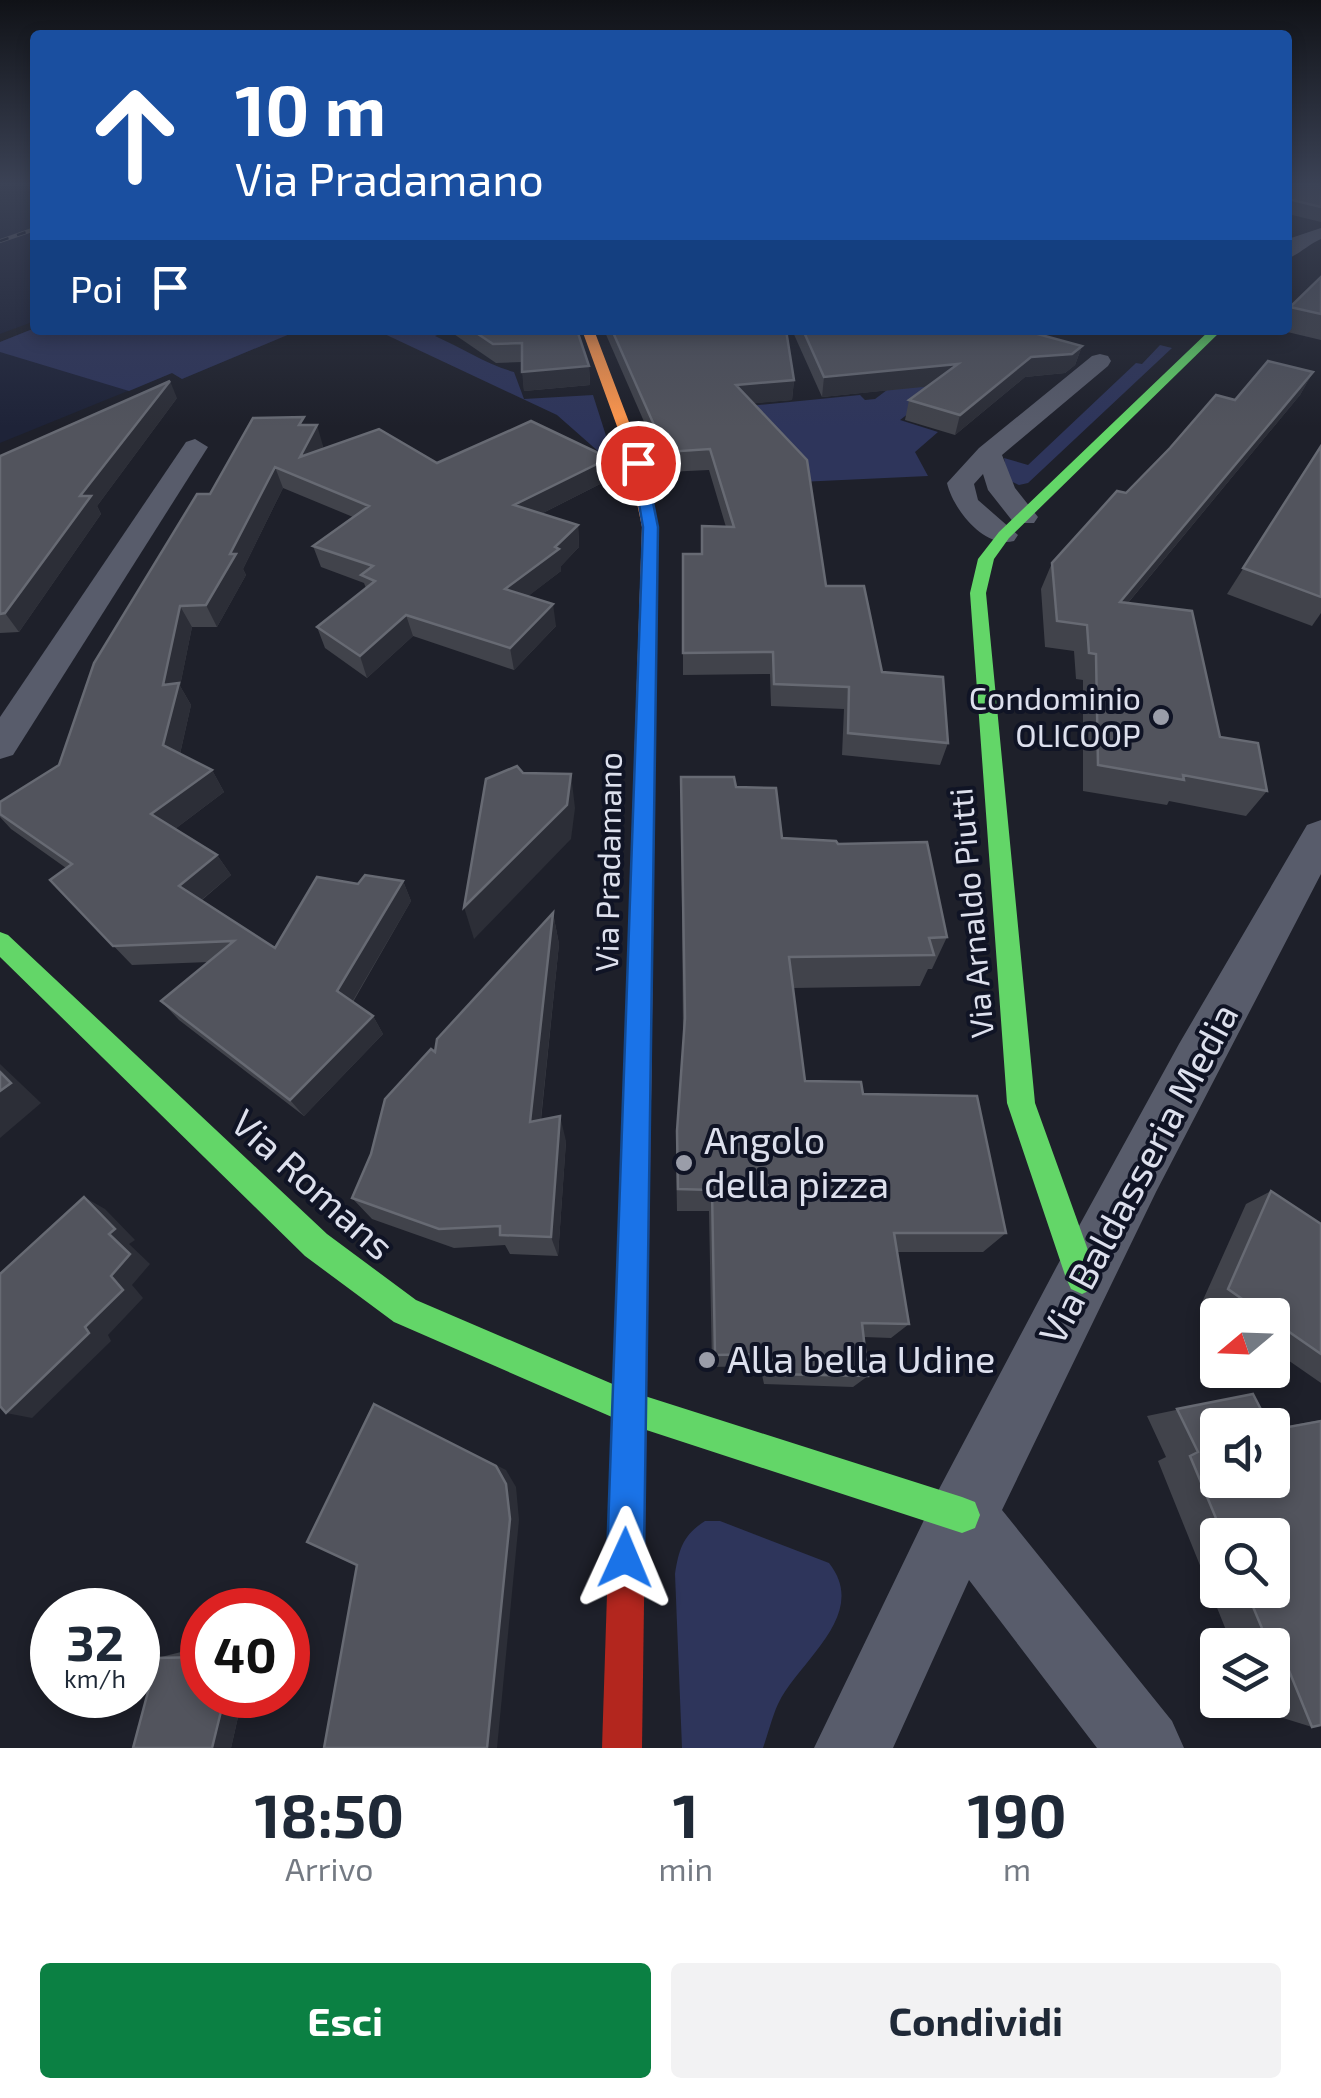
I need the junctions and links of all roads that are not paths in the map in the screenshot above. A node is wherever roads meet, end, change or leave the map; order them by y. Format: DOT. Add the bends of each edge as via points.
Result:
graph roads {
  1 [pos="590,335"];
  2 [pos="1211,335"];
  3 [pos="1065,352"];
  4 [pos="195,447"];
  5 [pos="988,453"];
  6 [pos="1014,526"];
  7 [pos="0,746"];
  8 [pos="1321,836"];
  9 [pos="0,942"];
  10 [pos="1082,1278"];
  11 [pos="628,1406"];
  12 [pos="962,1515"];
  13 [pos="622,1748"];
  14 [pos="854,1748"];
  15 [pos="1145,1748"];
  1 -- 11 [label="street, Via Pradamano" via="632,441 650,527"];
  2 -- 6 [label="street, Via Arnaldo Piutti"];
  3 -- 5 [label="street" via="1100,360"];
  4 -- 7 [label="street"];
  5 -- 6 [label="street"];
  5 -- 6 [label="street" via="960,490 965,503"];
  6 -- 10 [label="street, Via Arnaldo Piutti" via="986,559 978,593 1021,1103"];
  8 -- 10 [label="street, Via Baldasseria Media"];
  9 -- 11 [label="street, Via Romans" via="316,1245 405,1311"];
  10 -- 12 [label="street, Via Baldasseria Media"];
  11 -- 12 [label="street, Via Romans"];
  11 -- 13 [label="street, Via Pradamano"];
  12 -- 14 [label="street, Via Baldasseria Media"];
  12 -- 15 [label="street"];
}
